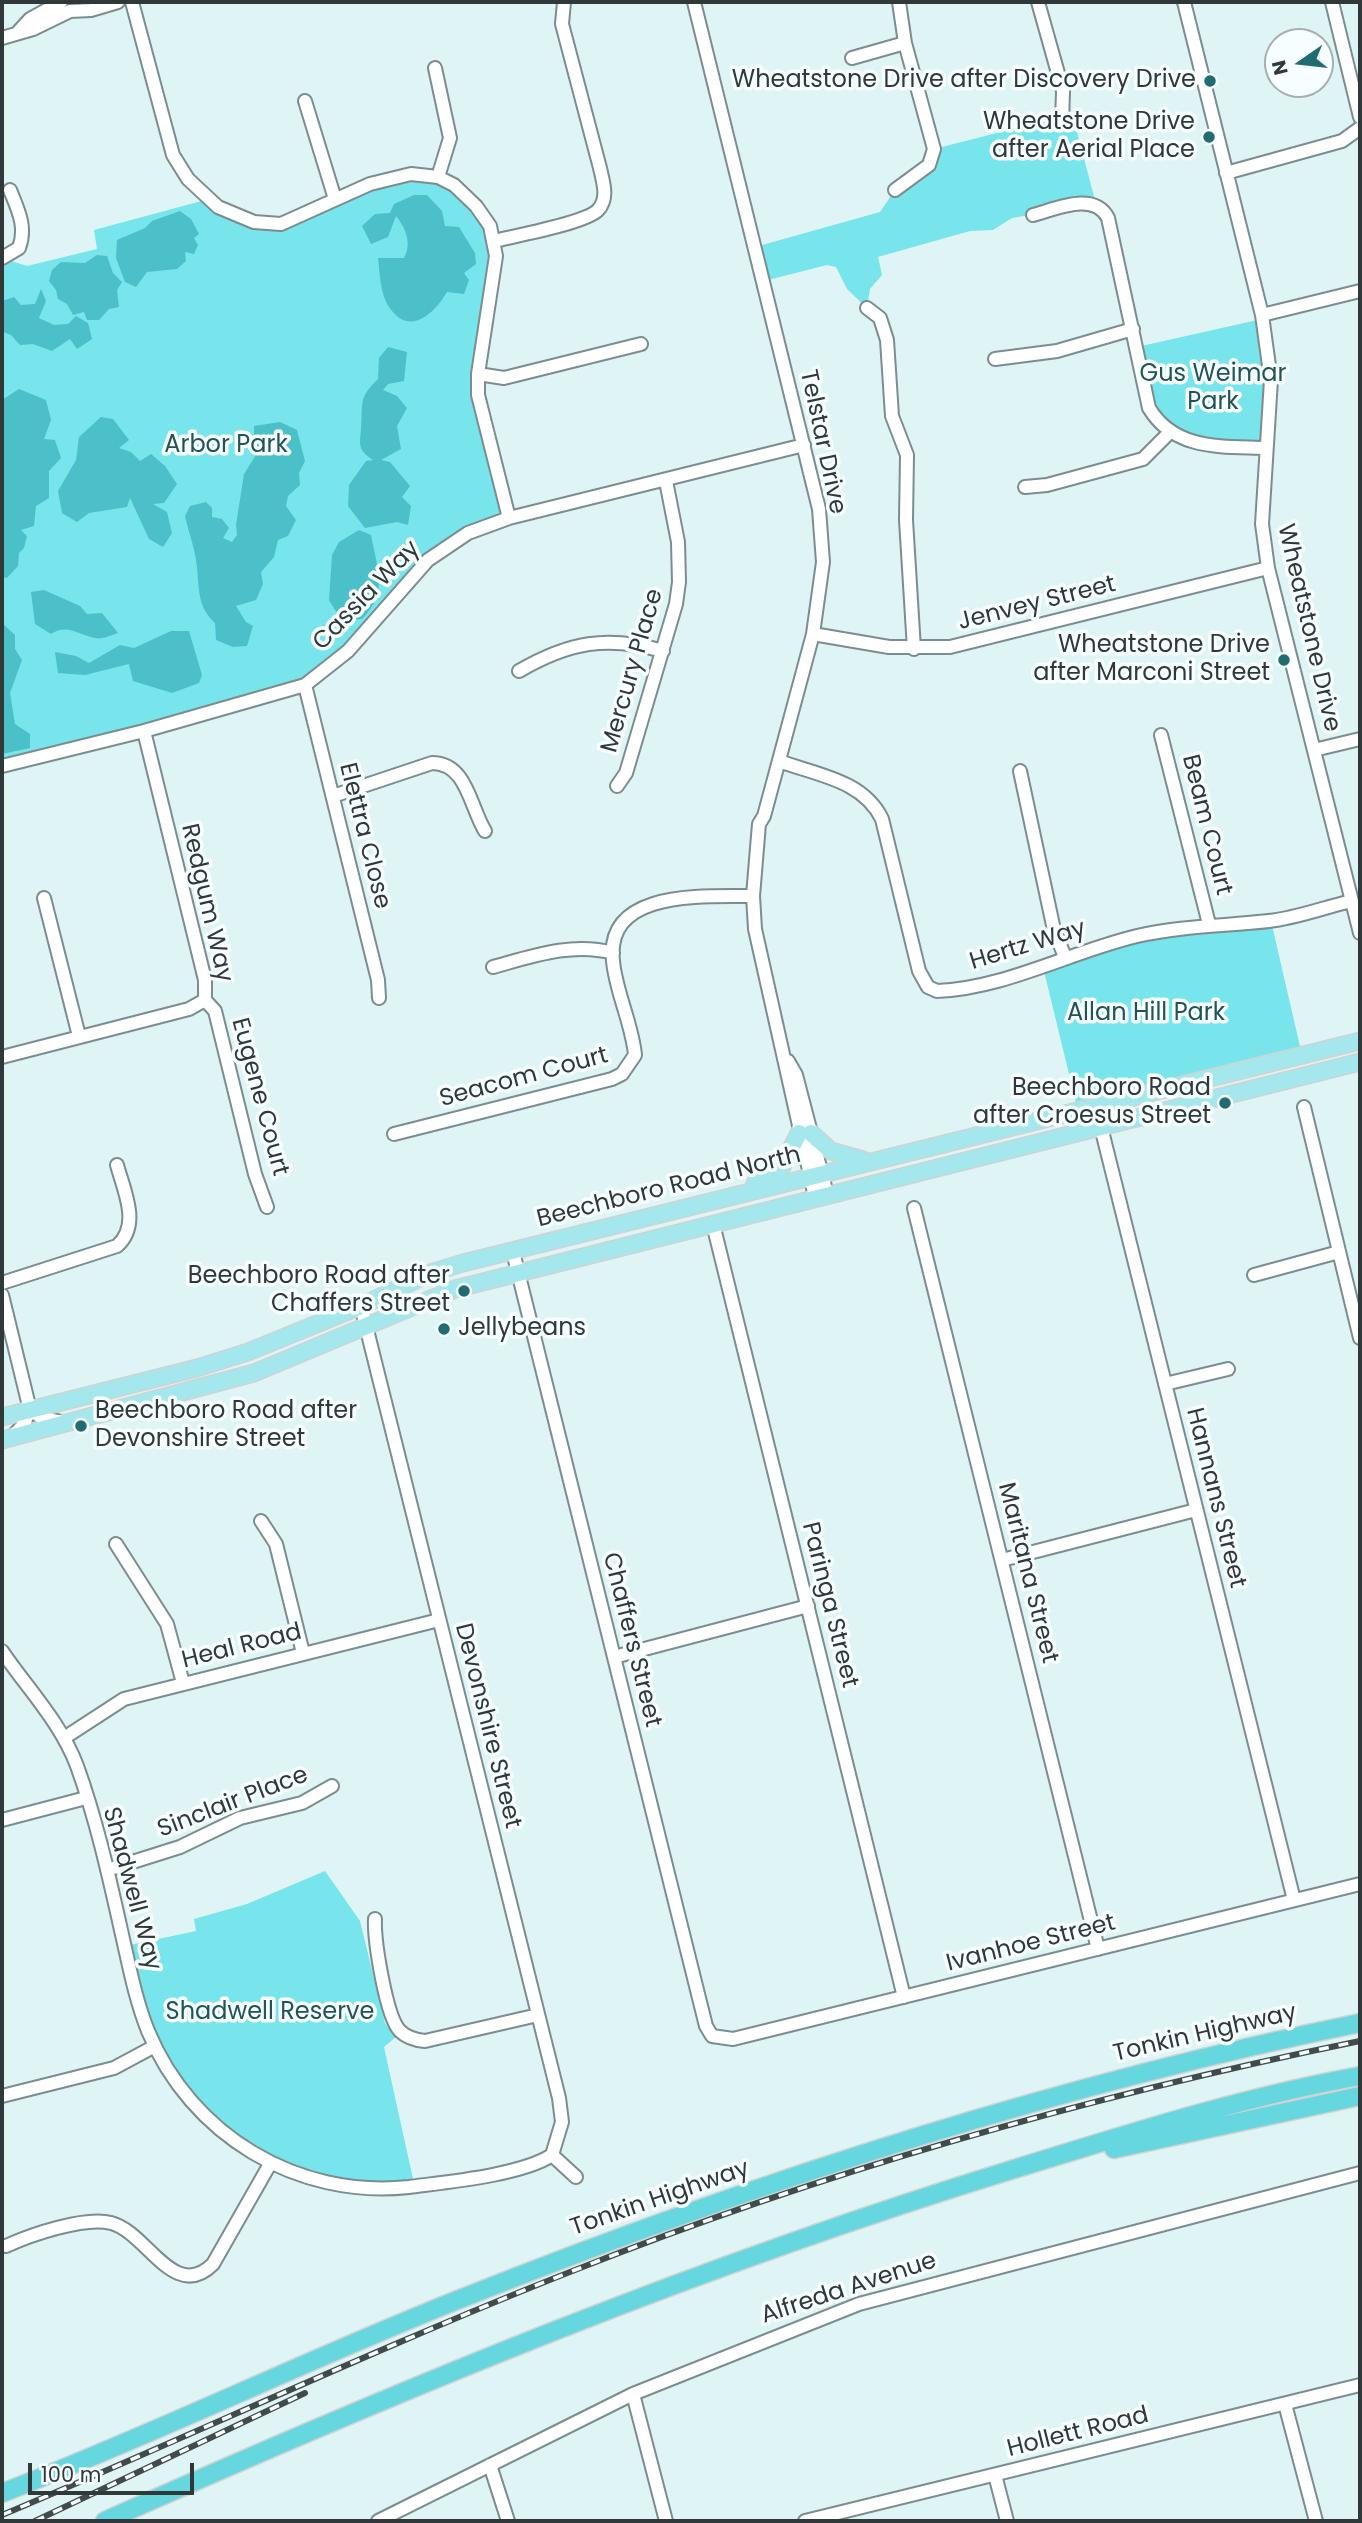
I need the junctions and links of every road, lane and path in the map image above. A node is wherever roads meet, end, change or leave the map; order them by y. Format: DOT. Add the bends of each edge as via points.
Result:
graph roads {
  1 [pos="118,2"];
  2 [pos="132,2"];
  3 [pos="564,2"];
  4 [pos="694,2"];
  5 [pos="899,2"];
  6 [pos="1038,2"];
  7 [pos="1184,2"];
  8 [pos="1332,2"];
  9 [pos="63,5"];
  10 [pos="2,38"];
  11 [pos="905,43"];
  12 [pos="852,58"];
  13 [pos="435,68"];
  14 [pos="305,102"];
  15 [pos="1062,124"];
  16 [pos="1360,124"];
  17 [pos="1226,173"];
  18 [pos="438,177"];
  19 [pos="10,190"];
  20 [pos="895,190"];
  21 [pos="335,199"];
  22 [pos="1033,215"];
  23 [pos="494,241"];
  24 [pos="2,258"];
  25 [pos="1360,291"];
  26 [pos="867,308"];
  27 [pos="1262,315"];
  28 [pos="1133,328"];
  29 [pos="641,344"];
  30 [pos="995,359"];
  31 [pos="478,374"];
  32 [pos="1170,432"];
  33 [pos="803,445"];
  34 [pos="1266,448"];
  35 [pos="666,481"];
  36 [pos="1025,487"];
  37 [pos="509,518"];
  38 [pos="1268,568"];
  39 [pos="813,634"];
  40 [pos="915,649"];
  41 [pos="663,651"];
  42 [pos="519,671"];
  43 [pos="305,685"];
  44 [pos="144,731"];
  45 [pos="1161,736"];
  46 [pos="1360,738"];
  47 [pos="1314,750"];
  48 [pos="779,761"];
  49 [pos="2,766"];
  50 [pos="1020,771"];
  51 [pos="617,786"];
  52 [pos="332,796"];
  53 [pos="485,831"];
  54 [pos="752,896"];
  55 [pos="44,898"];
  56 [pos="1352,901"];
  57 [pos="1209,924"];
  58 [pos="1360,933"];
  59 [pos="613,953"];
  60 [pos="1065,957"];
  61 [pos="493,967"];
  62 [pos="379,998"];
  63 [pos="205,1000"];
  64 [pos="79,1036"];
  65 [pos="1360,1041"];
  66 [pos="2,1057"];
  67 [pos="1360,1062"];
  68 [pos="1096,1107"];
  69 [pos="1304,1107"];
  70 [pos="1100,1126"];
  71 [pos="394,1133"];
  72 [pos="805,1133"];
  73 [pos="868,1161"];
  74 [pos="117,1165"];
  75 [pos="815,1174"];
  76 [pos="731,1195"];
  77 [pos="821,1196"];
  78 [pos="267,1207"];
  79 [pos="914,1208"];
  80 [pos="713,1224"];
  81 [pos="513,1252"];
  82 [pos="1339,1252"];
  83 [pos="518,1272"];
  84 [pos="1254,1275"];
  85 [pos="2,1283"];
  86 [pos="2,1295"];
  87 [pos="361,1306"];
  88 [pos="366,1328"];
  89 [pos="1360,1338"];
  90 [pos="1228,1369"];
  91 [pos="1165,1384"];
  92 [pos="30,1410"];
  93 [pos="2,1417"];
  94 [pos="68,1423"];
  95 [pos="6,1439"];
  96 [pos="1196,1510"];
  97 [pos="261,1521"];
  98 [pos="116,1544"];
  99 [pos="1002,1560"];
  100 [pos="807,1606"];
  101 [pos="439,1620"];
  102 [pos="2,1652"];
  103 [pos="303,1653"];
  104 [pos="614,1657"];
  105 [pos="183,1683"];
  106 [pos="64,1738"];
  107 [pos="332,1787"];
  108 [pos="86,1798"];
  109 [pos="2,1820"];
  110 [pos="107,1870"];
  111 [pos="1360,1884"];
  112 [pos="1294,1900"];
  113 [pos="374,1919"];
  114 [pos="1098,1948"];
  115 [pos="904,1997"];
  116 [pos="538,2015"];
  117 [pos="1360,2022"];
  118 [pos="712,2036"];
  119 [pos="155,2046"];
  120 [pos="1360,2076"];
  121 [pos="2,2096"];
  122 [pos="1360,2096"];
  123 [pos="552,2155"];
  124 [pos="270,2164"];
  125 [pos="1360,2173"];
  126 [pos="576,2177"];
  127 [pos="989,2177"];
  128 [pos="6,2246"];
  129 [pos="1360,2385"];
  130 [pos="634,2394"];
  131 [pos="1286,2404"];
  132 [pos="490,2465"];
  133 [pos="995,2475"];
  134 [pos="2,2493"];
  135 [pos="834,2518"];
  136 [pos="105,2521"];
  137 [pos="378,2521"];
  138 [pos="508,2521"];
  139 [pos="666,2521"];
  140 [pos="805,2521"];
  141 [pos="1007,2521"];
  142 [pos="1316,2521"];
  1 -- 9 [label="street" via="91,10"];
  2 -- 21 [label="street" via="173,155 196,188 230,214 268,224 294,220"];
  3 -- 23 [label="street" via="562,24 600,168 603,201 588,217"];
  4 -- 33 [label="street, Telstar Drive"];
  5 -- 11 [label="street"];
  6 -- 15 [label="street" via="1063,91"];
  7 -- 17 [label="street, Wheatstone Drive"];
  8 -- 16 [label="street"];
  9 -- 10 [label="street" via="33,29"];
  11 -- 12 [label="street"];
  11 -- 20 [label="street" via="934,149 929,164"];
  13 -- 18 [label="street" via="450,138"];
  14 -- 21 [label="street"];
  16 -- 17 [label="street" via="1342,141"];
  17 -- 27 [label="street, Wheatstone Drive"];
  18 -- 21 [label="street" via="411,174 388,178"];
  18 -- 23 [label="street" via="467,195 484,217"];
  19 -- 24 [label="street" via="21,215 23,239 19,248"];
  22 -- 28 [label="street" via="1073,205 1103,208"];
  23 -- 31 [label="street" via="496,256"];
  25 -- 27 [label="street"];
  26 -- 40 [label="street" via="880,318 887,340 892,416 907,455 906,520"];
  27 -- 34 [label="street, Wheatstone Drive" via="1271,380"];
  28 -- 30 [label="street" via="1057,351"];
  28 -- 32 [label="street" via="1149,408"];
  29 -- 31 [label="street" via="504,378"];
  31 -- 37 [label="street" via="478,396"];
  32 -- 34 [label="street" via="1201,445"];
  32 -- 36 [label="street" via="1143,459"];
  33 -- 35 [label="street, Cassia Way"];
  33 -- 39 [label="street, Telstar Drive" via="818,509 823,562"];
  34 -- 38 [label="street, Wheatstone Drive" via="1262,524"];
  35 -- 37 [label="street, Cassia Way"];
  35 -- 41 [label="street, Mercury Place" via="680,563 676,604"];
  37 -- 43 [label="street, Cassia Way" via="468,533 428,560 348,651"];
  38 -- 40 [label="street, Jenvey Street" via="969,643"];
  38 -- 47 [label="street, Wheatstone Drive"];
  39 -- 40 [label="street, Jenvey Street"];
  39 -- 48 [label="street, Telstar Drive"];
  41 -- 42 [label="street" via="635,643 600,642 559,650"];
  41 -- 51 [label="street, Mercury Place" via="626,773"];
  43 -- 44 [label="street, Cassia Way"];
  43 -- 52 [label="street, Elettra Close"];
  44 -- 49 [label="street, Cassia Way"];
  44 -- 63 [label="street, Redgum Way" via="205,980"];
  45 -- 57 [label="street, Beam Court"];
  46 -- 47 [label="street"];
  47 -- 56 [label="street, Wheatstone Drive"];
  48 -- 54 [label="street, Telstar Drive" via="759,824"];
  48 -- 60 [label="street, Hertz Way" via="861,790 877,808 919,971 928,987 948,991 990,982"];
  50 -- 60 [label="street" via="1054,930"];
  52 -- 53 [label="street" via="441,763 458,772"];
  52 -- 62 [label="street, Elettra Close"];
  54 -- 59 [label="street" via="655,902 621,926"];
  54 -- 72 [label="street, Telstar Drive" via="787,1079"];
  55 -- 64 [label="street"];
  56 -- 57 [label="street, Hertz Way" via="1271,921"];
  56 -- 58 [label="street, Wheatstone Drive"];
  57 -- 60 [label="street, Hertz Way" via="1141,935"];
  59 -- 61 [label="street" via="572,948"];
  59 -- 71 [label="street, Seacom Court" via="635,1055 622,1074"];
  63 -- 64 [label="street, Redgum Way" via="189,1009"];
  63 -- 78 [label="street, Eugene Court" via="215,1011"];
  64 -- 66 [label="street, Redgum Way"];
  65 -- 68 [label="main road, Beechboro Road North"];
  67 -- 70 [label="main road, Beechboro Road North"];
  68 -- 70 [label="street, Hannans Street"];
  68 -- 73 [label="main road, Beechboro Road North"];
  69 -- 82 [label="street"];
  70 -- 77 [label="main road, Beechboro Road North"];
  70 -- 91 [label="street, Hannans Street"];
  72 -- 73 [label="main road" via="831,1151"];
  72 -- 75 [label="street, Telstar Drive"];
  72 -- 76 [label="main road" via="782,1167"];
  73 -- 75 [label="main road, Beechboro Road North"];
  74 -- 85 [label="street" via="131,1218 126,1238 117,1246"];
  75 -- 76 [label="main road, Beechboro Road North"];
  75 -- 77 [label="street, Telstar Drive"];
  76 -- 81 [label="main road, Beechboro Road North"];
  77 -- 80 [label="main road, Beechboro Road North"];
  79 -- 99 [label="street, Maritana Street"];
  80 -- 83 [label="main road, Beechboro Road North"];
  80 -- 100 [label="street, Paringa Street"];
  81 -- 83 [label="street, Chaffers Street"];
  81 -- 87 [label="main road, Beechboro Road North" via="433,1272"];
  82 -- 84 [label="street"];
  82 -- 89 [label="street"];
  83 -- 88 [label="main road, Beechboro Road North" via="454,1289"];
  83 -- 104 [label="street, Chaffers Street"];
  86 -- 92 [label="street"];
  87 -- 88 [label="street, Devonshire Street"];
  87 -- 92 [label="main road, Beechboro Road North" via="248,1352"];
  88 -- 94 [label="main road, Beechboro Road North" via="254,1373"];
  88 -- 101 [label="street, Devonshire Street"];
  90 -- 91 [label="street"];
  91 -- 96 [label="street, Hannans Street"];
  92 -- 93 [label="main road, Beechboro Road North"];
  92 -- 94 [label="street" via="42,1418"];
  92 -- 95 [label="street" via="24,1424"];
  94 -- 95 [label="main road, Beechboro Road North"];
  96 -- 99 [label="street"];
  96 -- 112 [label="street, Hannans Street"];
  97 -- 103 [label="street" via="276,1544"];
  98 -- 105 [label="street" via="167,1624"];
  99 -- 114 [label="street, Maritana Street"];
  100 -- 104 [label="street"];
  100 -- 115 [label="street, Paringa Street"];
  101 -- 103 [label="street, Heal Road"];
  101 -- 116 [label="street, Devonshire Street"];
  102 -- 106 [label="street, Shadwell Way"];
  103 -- 105 [label="street, Heal Road"];
  104 -- 118 [label="street, Chaffers Street"];
  105 -- 106 [label="street, Heal Road" via="124,1699"];
  106 -- 108 [label="street, Shadwell Way"];
  107 -- 110 [label="street, Sinclair Place" via="302,1803 240,1818 180,1847"];
  108 -- 109 [label="street"];
  108 -- 110 [label="street, Shadwell Way"];
  110 -- 119 [label="street, Shadwell Way" via="139,2006"];
  111 -- 112 [label="street, Ivanhoe Street"];
  112 -- 114 [label="street, Ivanhoe Street"];
  113 -- 116 [label="street" via="373,1940 393,2021 408,2036 425,2041"];
  114 -- 115 [label="street, Ivanhoe Street"];
  115 -- 118 [label="street, Ivanhoe Street" via="733,2039"];
  116 -- 123 [label="street, Devonshire Street" via="562,2110 561,2132"];
  117 -- 134 [label="highway, Tonkin Highway" via="1189,2061 997,2113 651,2227 431,2311 126,2445"];
  119 -- 121 [label="street" via="114,2068"];
  119 -- 124 [label="street, Shadwell Way" via="200,2112"];
  120 -- 127 [label="highway" via="1135,2132"];
  122 -- 127 [label="highway"];
  123 -- 124 [label="street, Shadwell Way" via="524,2168 376,2189 320,2182"];
  123 -- 126 [label="street"];
  124 -- 128 [label="street" via="204,2273 175,2274 124,2228 107,2222 71,2226"];
  125 -- 130 [label="street, Alfreda Avenue" via="859,2304"];
  127 -- 136 [label="highway" via="759,2253 569,2325"];
  129 -- 131 [label="street, Hollett Road"];
  130 -- 132 [label="street, Alfreda Avenue"];
  130 -- 139 [label="street"];
  131 -- 133 [label="street, Hollett Road"];
  131 -- 142 [label="street"];
  132 -- 137 [label="street, Alfreda Avenue"];
  132 -- 138 [label="street"];
  133 -- 135 [label="street, Hollett Road"];
  133 -- 141 [label="street"];
  135 -- 140 [label="street, Hollett Road"];
}
